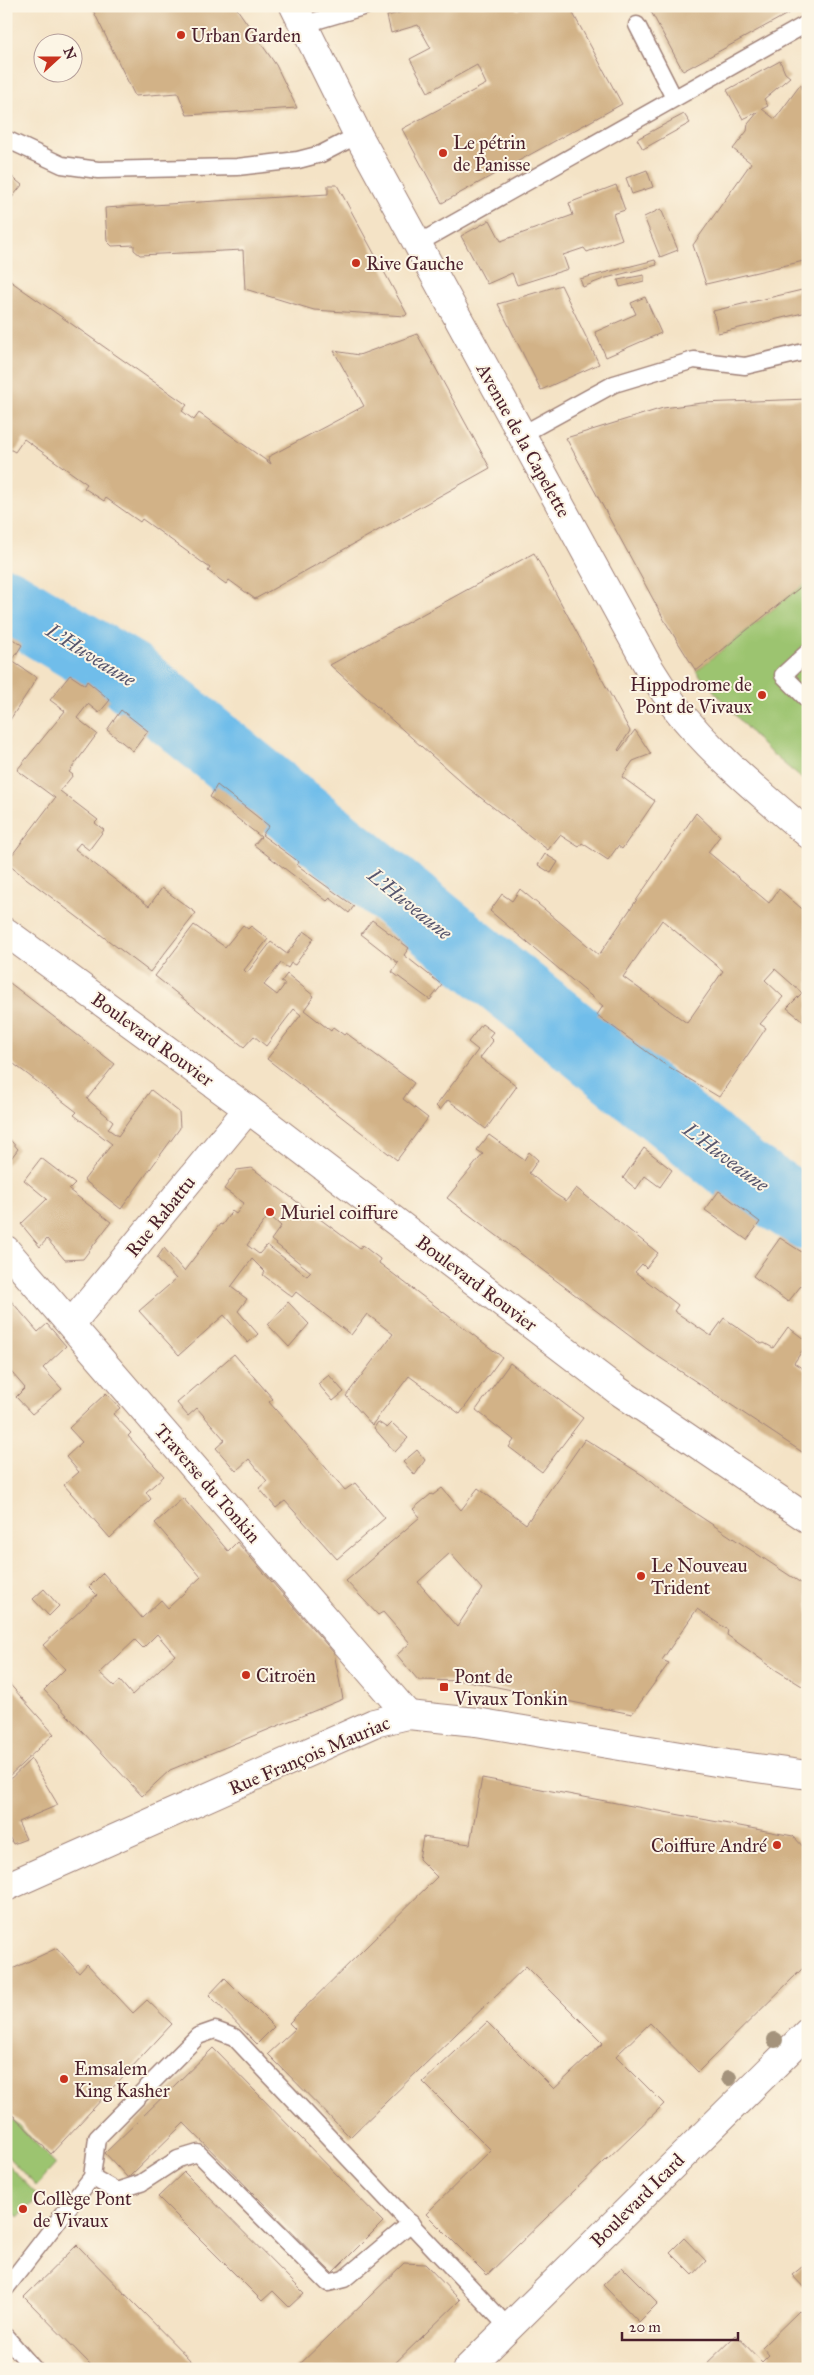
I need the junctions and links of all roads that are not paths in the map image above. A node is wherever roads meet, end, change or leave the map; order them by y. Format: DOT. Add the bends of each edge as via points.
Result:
graph roads {
  1 [pos="366,6"];
  2 [pos="298,16"];
  3 [pos="808,23"];
  4 [pos="637,25"];
  5 [pos="674,98"];
  6 [pos="358,135"];
  7 [pos="6,139"];
  8 [pos="417,244"];
  9 [pos="808,351"];
  10 [pos="521,435"];
  11 [pos="808,652"];
  12 [pos="808,700"];
  13 [pos="808,834"];
  14 [pos="6,932"];
  15 [pos="248,1109"];
  16 [pos="6,1250"];
  17 [pos="72,1324"];
  18 [pos="808,1519"];
  19 [pos="408,1715"];
  20 [pos="808,1775"];
  21 [pos="6,1887"];
  22 [pos="808,2032"];
  23 [pos="92,2177"];
  24 [pos="411,2223"];
  25 [pos="6,2288"];
  26 [pos="509,2328"];
  27 [pos="6,2337"];
  28 [pos="34,2369"];
  29 [pos="467,2369"];
  1 -- 2 [label="lane"];
  2 -- 6 [label="street, Avenue de la Capelette"];
  3 -- 5 [label="lane"];
  4 -- 5 [label="lane"];
  5 -- 8 [label="lane"];
  6 -- 7 [label="lane" via="321,154 298,160 236,167 98,170 62,165"];
  6 -- 8 [label="street, Avenue de la Capelette"];
  8 -- 10 [label="street, Avenue de la Capelette"];
  9 -- 10 [label="lane" via="745,366 694,360 614,384"];
  10 -- 13 [label="street, Avenue de la Capelette" via="648,666 673,704 707,743"];
  11 -- 12 [label="lane" via="783,675"];
  14 -- 15 [label="street, Boulevard Rouvier"];
  15 -- 17 [label="street, Rue Rabattu"];
  15 -- 18 [label="street, Boulevard Rouvier" via="617,1390"];
  16 -- 17 [label="street, Traverse du Tonkin"];
  17 -- 19 [label="street, Traverse du Tonkin"];
  19 -- 20 [label="street, Rue François Mauriac" via="476,1722"];
  19 -- 21 [label="street, Rue François Mauriac" via="374,1723"];
  22 -- 26 [label="street, Boulevard Icard"];
  23 -- 24 [label="lane" via="116,2191 141,2183 178,2160 198,2153 328,2283 344,2279"];
  23 -- 24 [label="lane" via="97,2138 198,2036 215,2030 234,2038"];
  23 -- 25 [label="lane"];
  24 -- 26 [label="lane"];
  26 -- 29 [label="street, Boulevard Icard"];
  27 -- 28 [label="lane"];
}
